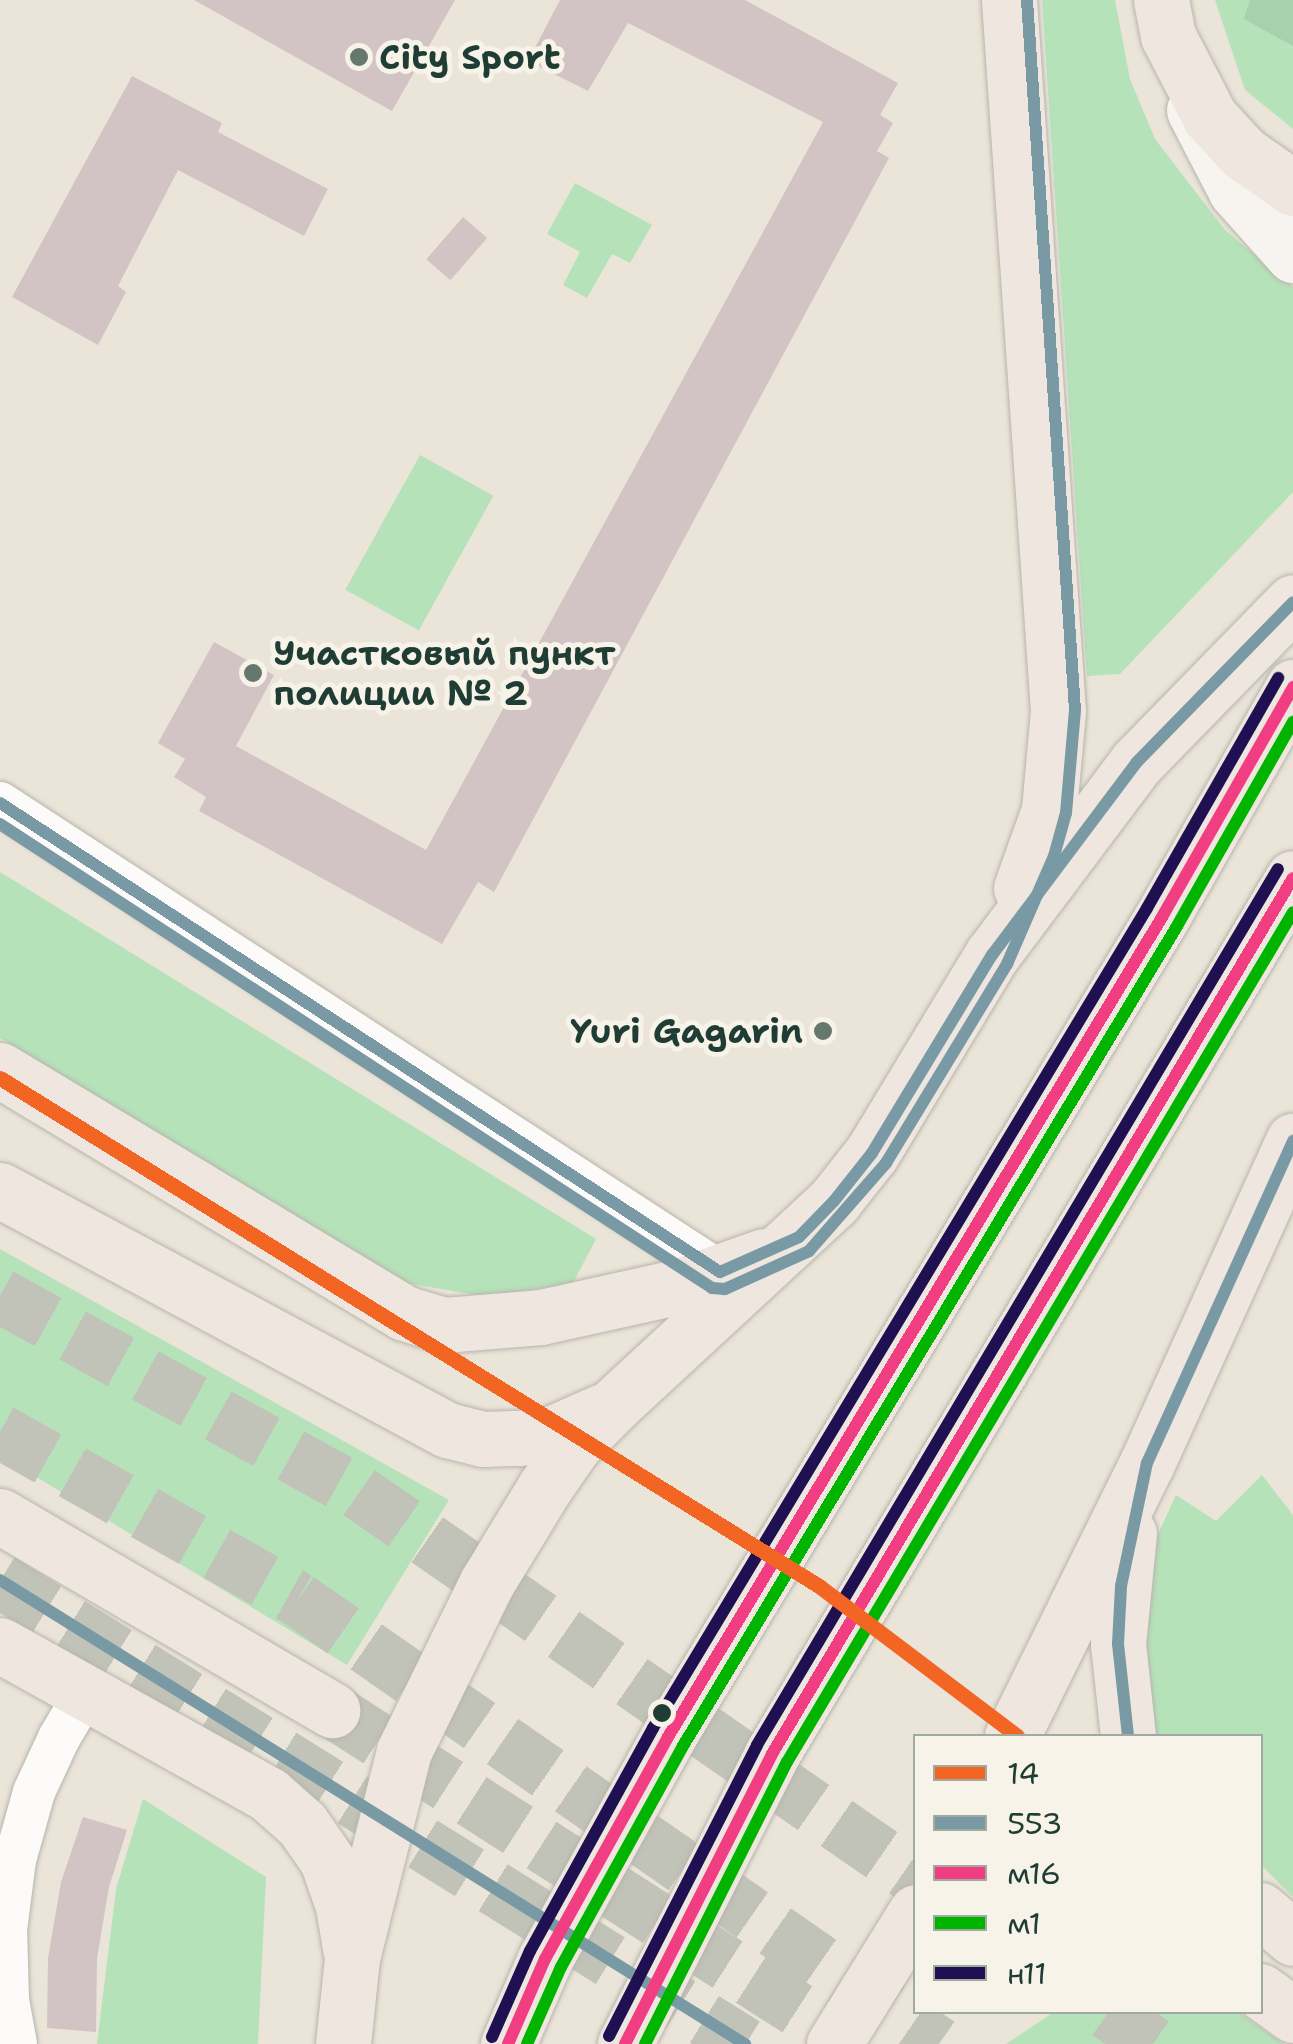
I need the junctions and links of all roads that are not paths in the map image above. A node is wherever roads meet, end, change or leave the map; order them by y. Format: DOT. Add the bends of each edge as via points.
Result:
graph roads {
  1 [pos="1009,0"];
  2 [pos="1164,18"];
  3 [pos="1293,188"];
  4 [pos="1293,255"];
  5 [pos="1293,602"];
  6 [pos="1293,687"];
  7 [pos="0,803"];
  8 [pos="1293,878"];
  9 [pos="992,955"];
  10 [pos="0,1070"];
  11 [pos="1293,1141"];
  12 [pos="1293,1185"];
  13 [pos="0,1190"];
  14 [pos="799,1237"];
  15 [pos="1238,1267"];
  16 [pos="720,1272"];
  17 [pos="614,1405"];
  18 [pos="1147,1463"];
  19 [pos="0,1516"];
  20 [pos="1092,1579"];
  21 [pos="0,1646"];
  22 [pos="85,1694"];
  23 [pos="332,1710"];
  24 [pos="1013,1734"];
  25 [pos="1059,1734"];
  26 [pos="1128,1734"];
  27 [pos="1263,1913"];
  28 [pos="913,1917"];
  29 [pos="1293,1938"];
  30 [pos="352,1958"];
  31 [pos="1263,1993"];
  32 [pos="1293,2014"];
  33 [pos="16,2044"];
  34 [pos="343,2044"];
  35 [pos="508,2044"];
  36 [pos="625,2044"];
  37 [pos="834,2044"];
  1 -- 9 [label="main road" via="1058,711 1049,810"];
  2 -- 3 [label="main road" via="1210,117 1243,153"];
  2 -- 4 [label="main road" via="1208,144 1236,191"];
  5 -- 9 [label="main road" via="1137,762"];
  6 -- 35 [label="main road" via="1152,934 668,1737 545,1959"];
  7 -- 16 [label="street"];
  8 -- 36 [label="main road" via="772,1754"];
  9 -- 14 [label="main road" via="872,1152"];
  10 -- 16 [label="main road" via="404,1313 444,1325 541,1317"];
  11 -- 15 [label="main road"];
  12 -- 15 [label="main road"];
  13 -- 17 [label="main road" via="447,1430 483,1439 551,1434"];
  14 -- 16 [label="main road"];
  14 -- 17 [label="main road"];
  15 -- 18 [label="main road"];
  17 -- 30 [label="main road" via="576,1444 516,1533 404,1751"];
  18 -- 20 [label="main road"];
  18 -- 26 [label="main road" via="1121,1586 1118,1644"];
  19 -- 23 [label="main road"];
  20 -- 24 [label="main road"];
  20 -- 25 [label="main road" via="1068,1647"];
  21 -- 22 [label="main road"];
  22 -- 30 [label="main road" via="268,1794 302,1824 327,1860"];
  22 -- 33 [label="street" via="34,1792 15,1860 6,1930"];
  27 -- 29 [label="main road"];
  28 -- 37 [label="main road"];
  30 -- 34 [label="main road"];
  31 -- 32 [label="main road"];
}
